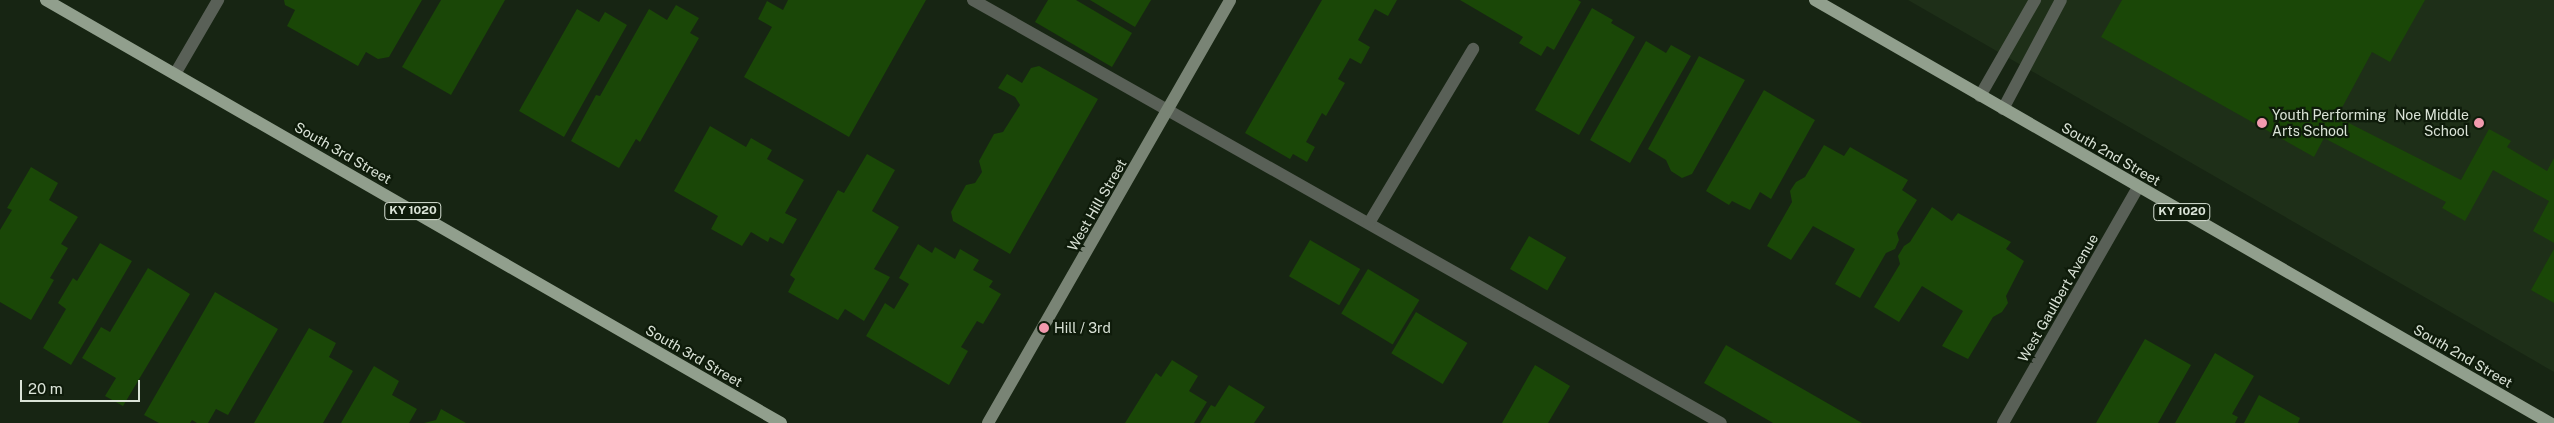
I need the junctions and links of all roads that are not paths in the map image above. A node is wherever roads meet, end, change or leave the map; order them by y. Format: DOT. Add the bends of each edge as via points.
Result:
graph roads {
  1 [pos="46,0"];
  2 [pos="218,0"];
  3 [pos="972,0"];
  4 [pos="1230,0"];
  5 [pos="1815,0"];
  6 [pos="2035,0"];
  7 [pos="2061,0"];
  8 [pos="1473,49"];
  9 [pos="175,74"];
  10 [pos="1980,96"];
  11 [pos="1168,109"];
  12 [pos="2003,109"];
  13 [pos="2138,187"];
  14 [pos="1369,223"];
  15 [pos="780,423"];
  16 [pos="988,423"];
  17 [pos="1721,423"];
  18 [pos="2003,423"];
  19 [pos="2550,423"];
  1 -- 9 [label="main road, South 3rd Street / KY 1020"];
  2 -- 9 [label="street"];
  3 -- 11 [label="street"];
  4 -- 11 [label="street, West Hill Street"];
  5 -- 10 [label="main road, South 2nd Street / KY 1020"];
  6 -- 10 [label="street"];
  7 -- 12 [label="street"];
  8 -- 14 [label="street"];
  9 -- 15 [label="main road, South 3rd Street / KY 1020"];
  10 -- 12 [label="main road, South 2nd Street / KY 1020"];
  11 -- 14 [label="street"];
  11 -- 16 [label="street, West Hill Street"];
  12 -- 13 [label="main road, South 2nd Street / KY 1020"];
  13 -- 18 [label="street, West Gaulbert Avenue"];
  13 -- 19 [label="main road, South 2nd Street / KY 1020"];
  14 -- 17 [label="street"];
}
